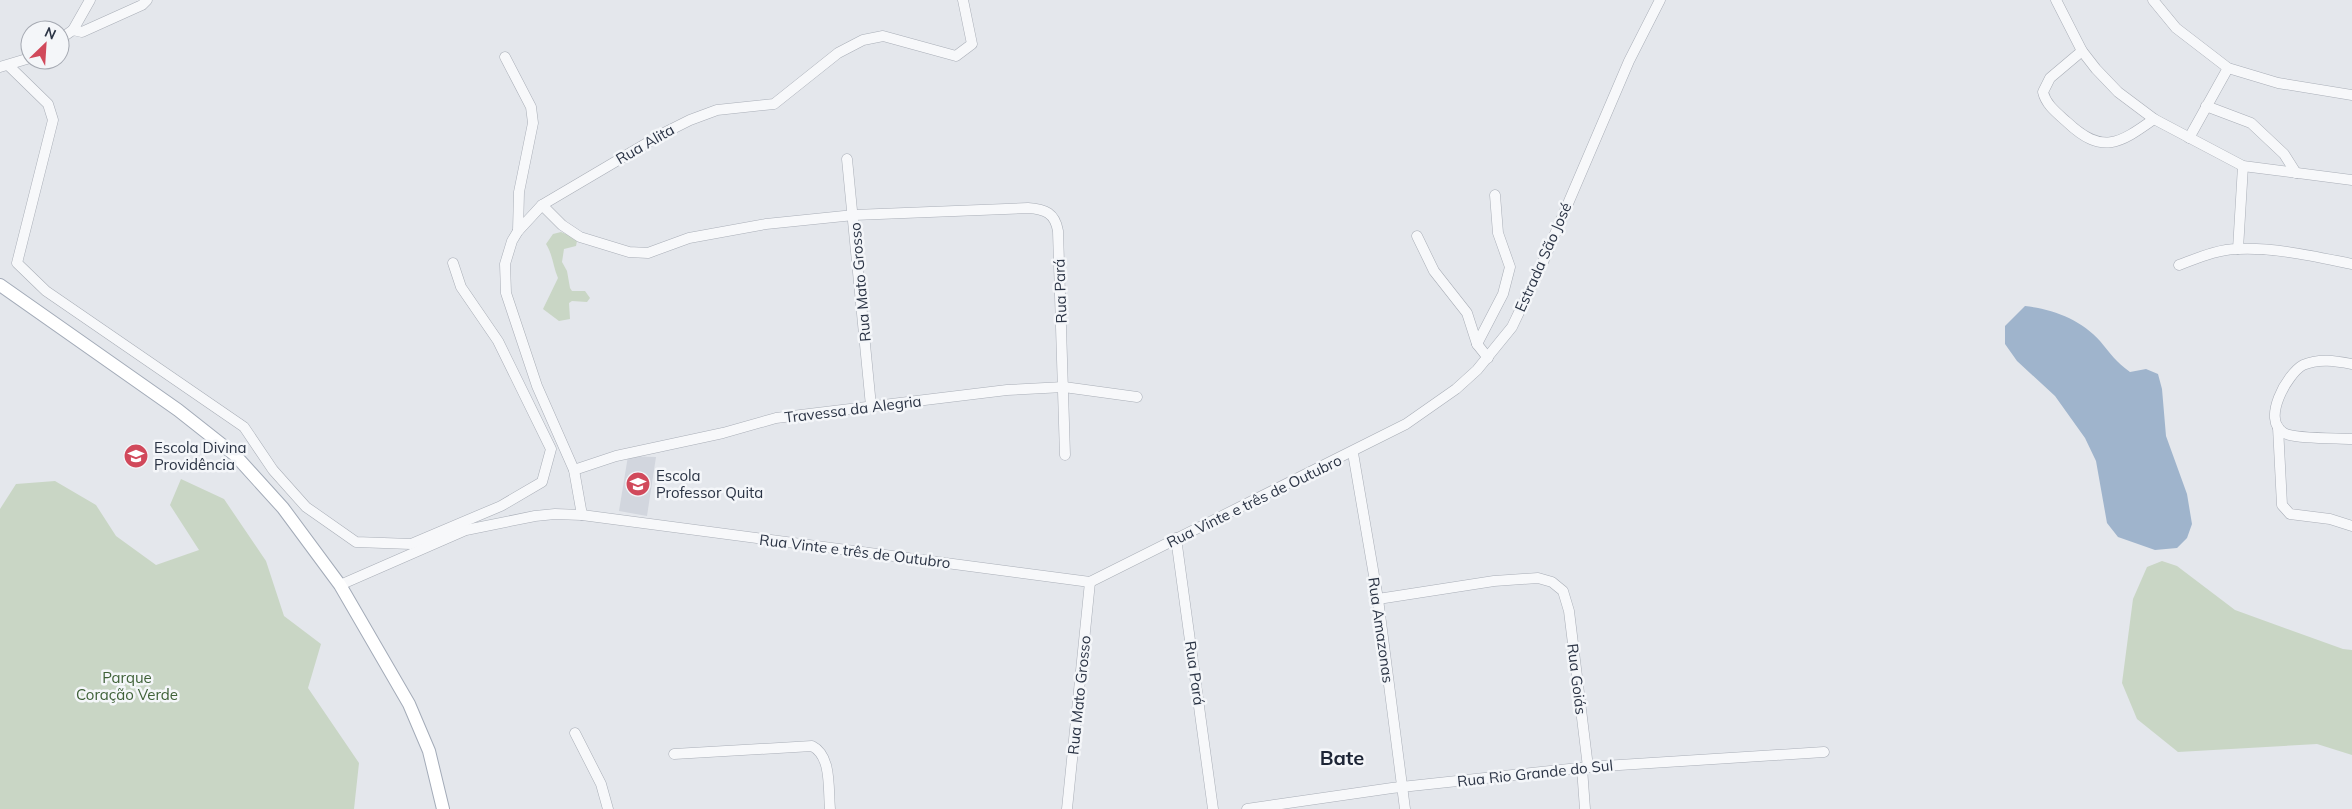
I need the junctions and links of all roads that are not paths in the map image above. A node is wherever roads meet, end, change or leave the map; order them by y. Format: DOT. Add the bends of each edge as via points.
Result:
graph roads {
  1 [pos="90,0"];
  2 [pos="147,0"];
  3 [pos="963,0"];
  4 [pos="1660,0"];
  5 [pos="2056,0"];
  6 [pos="2153,0"];
  7 [pos="73,30"];
  8 [pos="70,32"];
  9 [pos="2082,51"];
  10 [pos="505,57"];
  11 [pos="20,62"];
  12 [pos="5,67"];
  13 [pos="2228,68"];
  14 [pos="2352,94"];
  15 [pos="2206,106"];
  16 [pos="2154,119"];
  17 [pos="2189,138"];
  18 [pos="847,159"];
  19 [pos="2243,166"];
  20 [pos="2296,173"];
  21 [pos="2352,180"];
  22 [pos="1495,195"];
  23 [pos="542,205"];
  24 [pos="854,215"];
  25 [pos="518,230"];
  26 [pos="1417,236"];
  27 [pos="2238,249"];
  28 [pos="453,263"];
  29 [pos="2352,264"];
  30 [pos="2179,265"];
  31 [pos="0,285"];
  32 [pos="1477,344"];
  33 [pos="1488,358"];
  34 [pos="2352,364"];
  35 [pos="1064,387"];
  36 [pos="1137,397"];
  37 [pos="871,406"];
  38 [pos="2278,427"];
  39 [pos="2352,439"];
  40 [pos="1353,452"];
  41 [pos="1064,455"];
  42 [pos="574,470"];
  43 [pos="582,515"];
  44 [pos="2352,526"];
  45 [pos="1176,538"];
  46 [pos="1090,582"];
  47 [pos="340,585"];
  48 [pos="1378,599"];
  49 [pos="575,733"];
  50 [pos="1824,752"];
  51 [pos="674,754"];
  52 [pos="1585,767"];
  53 [pos="1403,787"];
  54 [pos="443,809"];
  55 [pos="608,809"];
  56 [pos="830,809"];
  57 [pos="1067,809"];
  58 [pos="1213,809"];
  59 [pos="1247,809"];
  60 [pos="1405,809"];
  61 [pos="1585,809"];
  1 -- 7 [label="street"];
  2 -- 7 [label="street" via="142,6 82,32"];
  3 -- 23 [label="street, Rua Alita" via="972,44 956,56 882,36 862,40 838,52 774,104 717,110 690,120 664,132"];
  4 -- 33 [label="street, Estrada São José" via="1629,61 1512,327"];
  5 -- 9 [label="street"];
  6 -- 13 [label="street" via="2176,28"];
  7 -- 8 [label="street"];
  9 -- 16 [label="street" via="2118,92"];
  9 -- 16 [label="street" via="2045,84 2044,97 2057,113 2086,138 2103,144 2129,137"];
  10 -- 25 [label="street" via="531,107 533,123 519,192"];
  11 -- 12 [label="street"];
  12 -- 28 [label="street" via="48,104 53,120 17,263 46,291 244,427 273,470 306,507 356,542 411,544 501,506 542,482 551,449 498,341 460,287"];
  13 -- 14 [label="street" via="2278,83"];
  13 -- 15 [label="street"];
  15 -- 17 [label="street"];
  15 -- 20 [label="street" via="2251,123 2284,154"];
  16 -- 17 [label="street"];
  17 -- 19 [label="street"];
  18 -- 24 [label="street, Rua Mato Grosso"];
  19 -- 20 [label="street"];
  19 -- 27 [label="street"];
  20 -- 21 [label="street"];
  22 -- 32 [label="street" via="1498,233 1510,267 1503,294"];
  23 -- 24 [label="street" via="580,237 629,252 648,252 689,238 766,224"];
  23 -- 25 [label="street, Rua Alita"];
  24 -- 35 [label="street, Rua Pará" via="1028,208 1053,215 1056,220"];
  24 -- 37 [label="street, Rua Mato Grosso"];
  25 -- 42 [label="street, Rua Alita" via="505,264 506,293 537,386"];
  26 -- 32 [label="street" via="1434,271 1466,313"];
  27 -- 29 [label="street" via="2319,257"];
  27 -- 30 [label="street" via="2209,254"];
  31 -- 47 [label="main road" via="178,410 235,455 283,508"];
  32 -- 33 [label="street"];
  33 -- 40 [label="street, Estrada São José" via="1456,389 1430,408"];
  34 -- 38 [label="street" via="2325,360 2302,366 2288,380 2279,397 2274,416"];
  35 -- 36 [label="street, Travessa da Alegria"];
  35 -- 37 [label="street, Travessa da Alegria" via="1007,390"];
  35 -- 41 [label="street, Rua Pará"];
  37 -- 42 [label="street, Travessa da Alegria" via="776,418 616,456"];
  38 -- 39 [label="street" via="2286,434"];
  38 -- 44 [label="street" via="2282,505 2285,510 2290,514 2330,519"];
  40 -- 45 [label="street, Rua Vinte e três de Outubro"];
  40 -- 48 [label="street, Rua Amazonas"];
  42 -- 43 [label="street, Rua Alita"];
  43 -- 46 [label="street, Rua Vinte e três de Outubro"];
  43 -- 47 [label="street, Rua Vinte e três de Outubro" via="534,516 466,530"];
  45 -- 46 [label="street, Rua Vinte e três de Outubro"];
  45 -- 58 [label="street, Rua Pará"];
  46 -- 57 [label="street, Rua Mato Grosso"];
  47 -- 54 [label="main road" via="409,704 429,751"];
  48 -- 52 [label="street, Rua Goiás" via="1494,581 1538,578 1558,585 1564,590 1569,611"];
  48 -- 53 [label="street, Rua Amazonas"];
  49 -- 55 [label="street" via="601,784"];
  50 -- 52 [label="street, Rua Rio Grande do Sul"];
  51 -- 56 [label="street" via="812,746 824,757"];
  52 -- 53 [label="street, Rua Rio Grande do Sul"];
  52 -- 61 [label="street, Rua Goiás"];
  53 -- 59 [label="street, Rua Rio Grande do Sul"];
  53 -- 60 [label="street, Rua Amazonas"];
}
